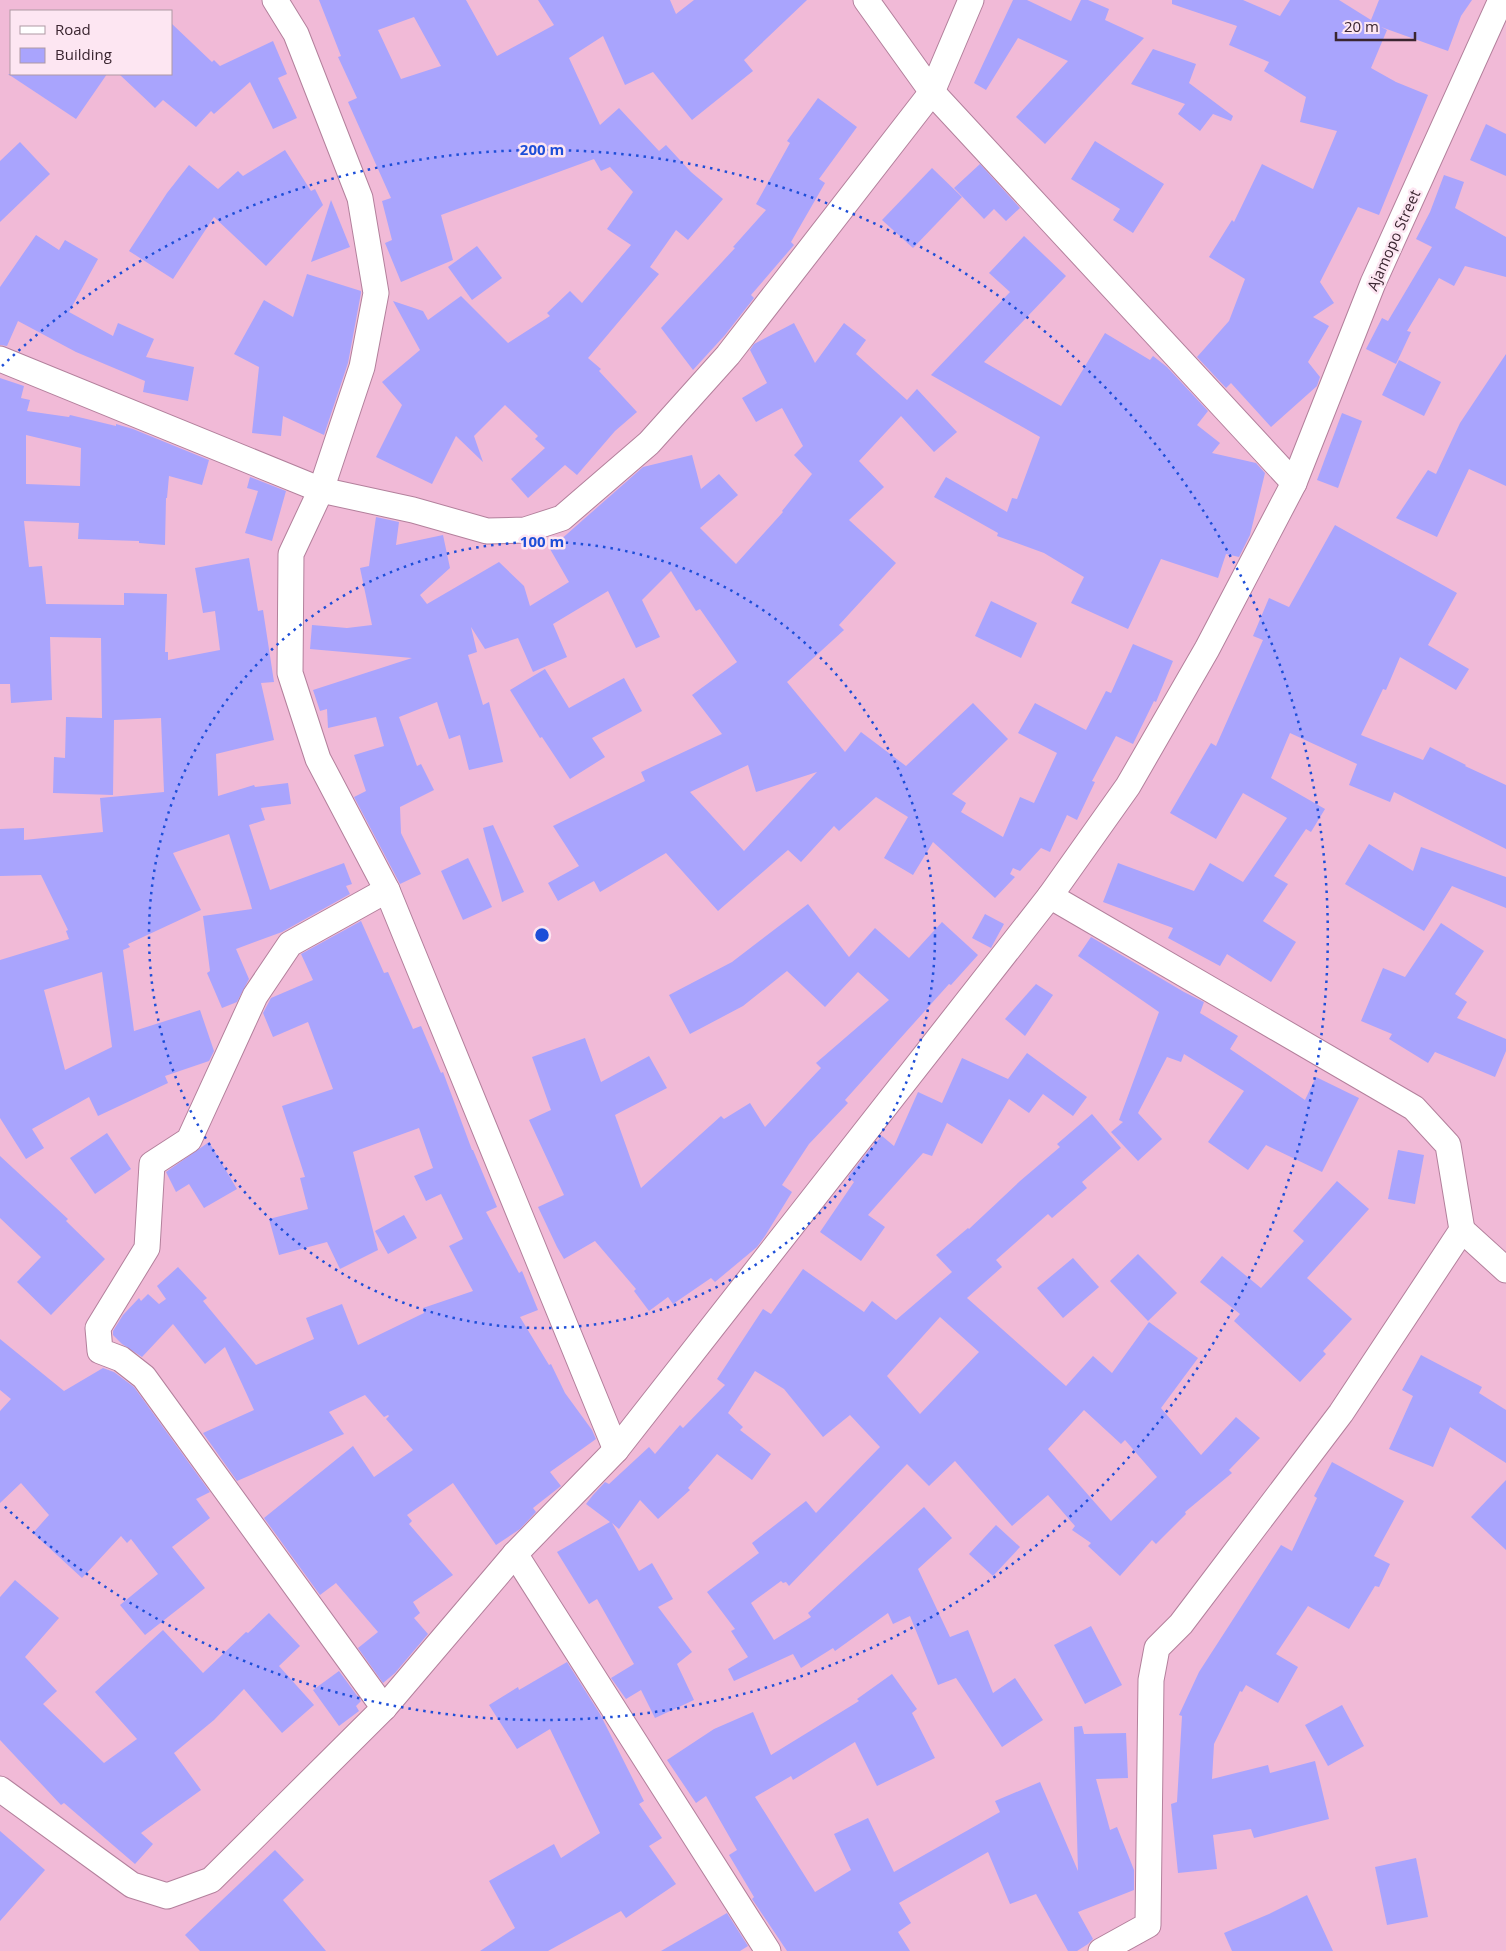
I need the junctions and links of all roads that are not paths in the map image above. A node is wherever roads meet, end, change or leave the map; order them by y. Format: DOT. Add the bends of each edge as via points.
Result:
graph roads {
  1 [pos="275,0"];
  2 [pos="866,0"];
  3 [pos="971,0"];
  4 [pos="1501,0"];
  5 [pos="932,92"];
  6 [pos="0,360"];
  7 [pos="1294,483"];
  8 [pos="321,490"];
  9 [pos="387,890"];
  10 [pos="1050,896"];
  11 [pos="1462,1230"];
  12 [pos="1506,1270"];
  13 [pos="616,1450"];
  14 [pos="516,1554"];
  15 [pos="384,1708"];
  16 [pos="0,1789"];
  17 [pos="768,1951"];
  18 [pos="1101,1951"];
  1 -- 8 [label="street" via="296,34 360,198 376,292 362,367"];
  2 -- 5 [label="street"];
  3 -- 5 [label="street"];
  4 -- 7 [label="street, Ajamopo Street" via="1373,283"];
  5 -- 7 [label="street"];
  5 -- 8 [label="street" via="728,355 649,443 562,518 524,530 487,531 413,510"];
  6 -- 8 [label="street"];
  7 -- 10 [label="street, Ajamopo Street" via="1207,649 1128,786"];
  8 -- 9 [label="street" via="291,554 290,672 318,759"];
  9 -- 13 [label="street"];
  9 -- 15 [label="street" via="290,944 260,989 189,1140 152,1164 147,1248 98,1328 100,1350 121,1359 144,1378"];
  10 -- 11 [label="street" via="1414,1108 1448,1145"];
  10 -- 13 [label="street, Ajamopo Street"];
  11 -- 12 [label="street"];
  11 -- 18 [label="street" via="1341,1413 1181,1624 1157,1648 1151,1680 1148,1925"];
  13 -- 14 [label="street, Ajamopo Street"];
  14 -- 15 [label="street, Ajamopo Street"];
  14 -- 17 [label="street"];
  15 -- 16 [label="street, Ajamopo Street" via="211,1880 167,1896 132,1885"];
}
